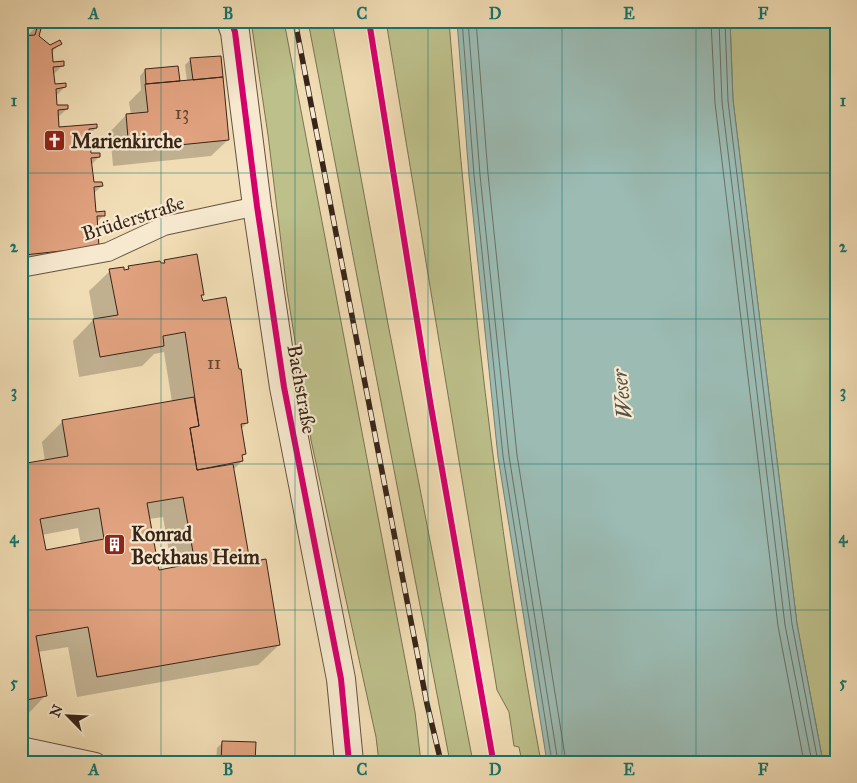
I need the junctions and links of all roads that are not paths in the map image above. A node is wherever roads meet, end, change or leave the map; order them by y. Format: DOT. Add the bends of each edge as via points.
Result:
graph roads {
  1 [pos="231,21"];
  2 [pos="257,206"];
  3 [pos="21,268"];
  4 [pos="21,746"];
  5 [pos="96,762"];
  6 [pos="349,762"];
  1 -- 2 [label="street, Bachstraße"];
  2 -- 3 [label="lane, Brüderstraße" via="164,226 108,252"];
  2 -- 6 [label="street, Bachstraße" via="284,387 341,679"];
  4 -- 5 [label="lane"];
}
